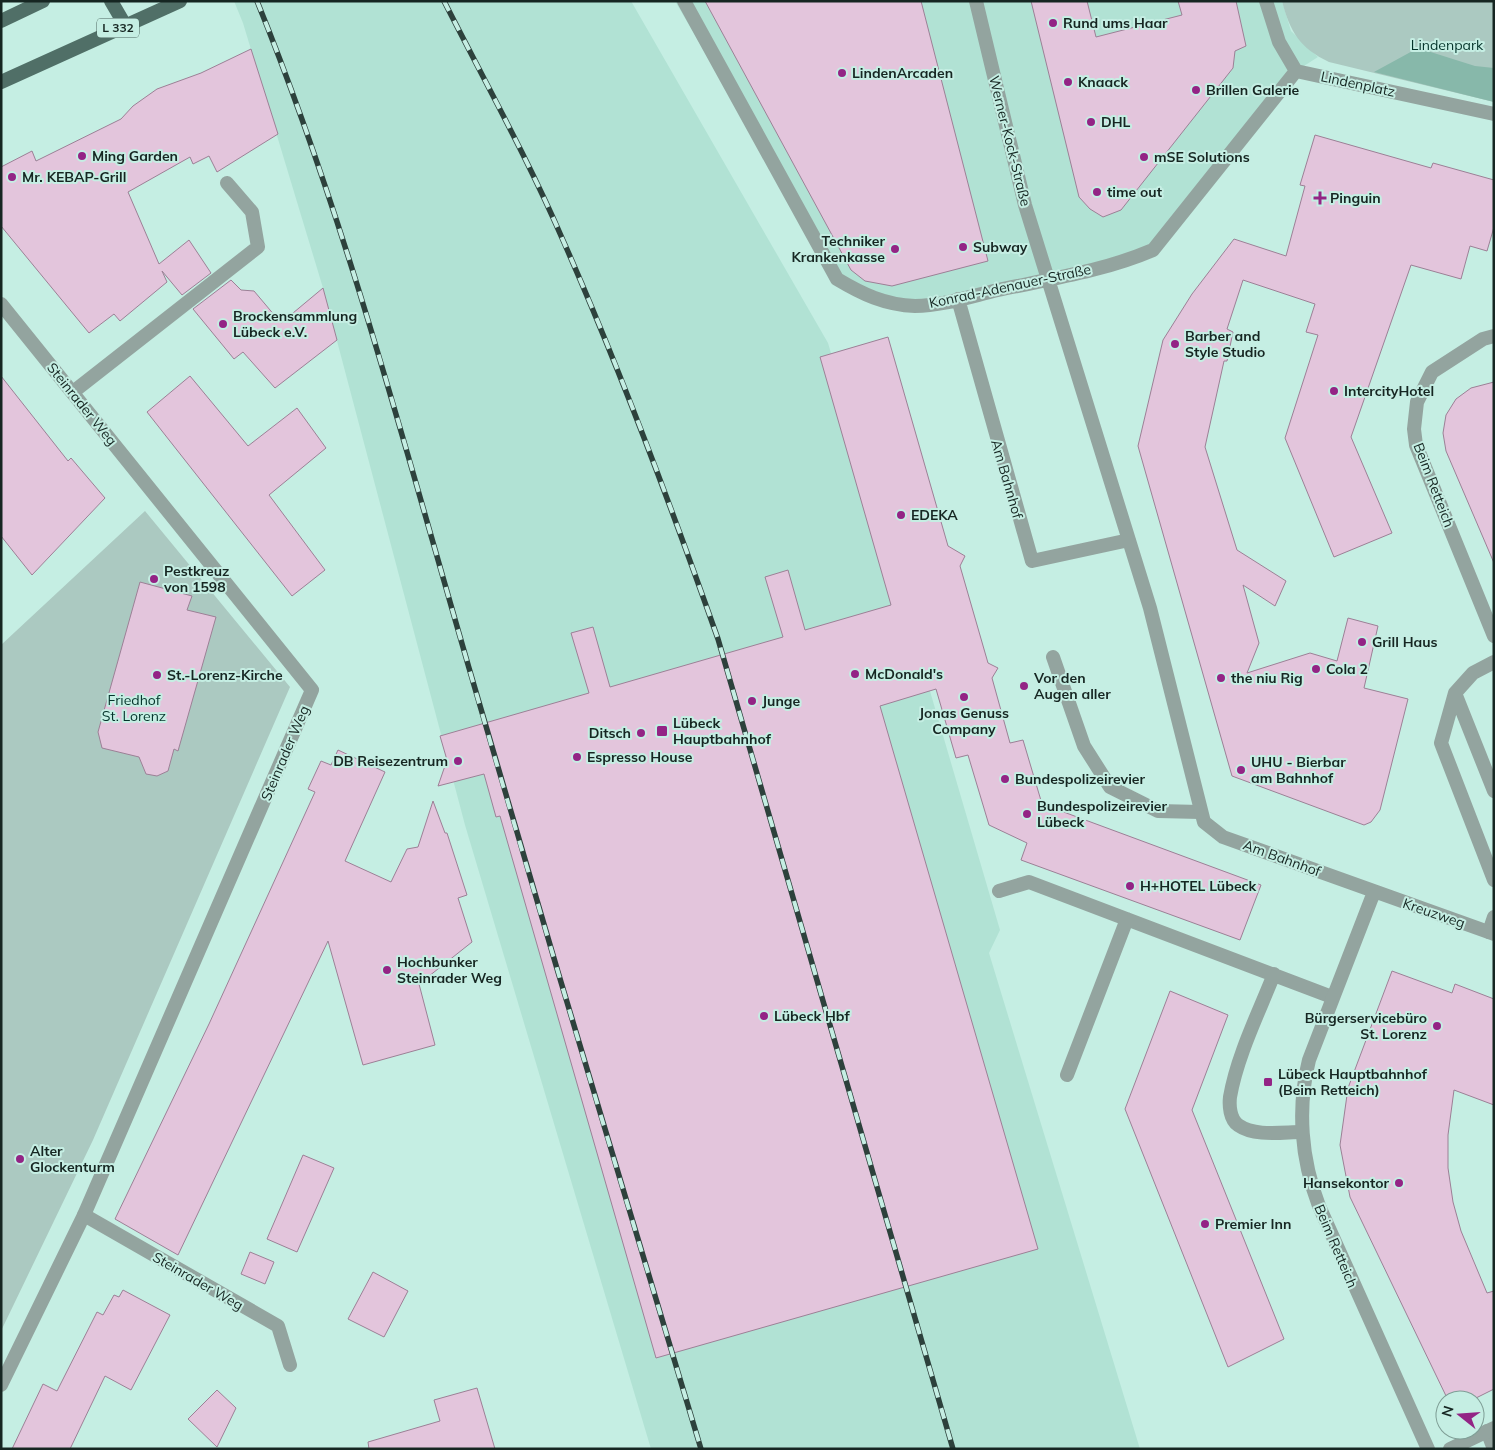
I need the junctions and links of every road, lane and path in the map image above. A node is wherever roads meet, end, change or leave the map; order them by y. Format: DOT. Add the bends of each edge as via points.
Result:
graph roads {
  1 [pos="43,1"];
  2 [pos="111,1"];
  3 [pos="684,1"];
  4 [pos="976,1"];
  5 [pos="1266,1"];
  6 [pos="170,3"];
  7 [pos="1,21"];
  8 [pos="125,25"];
  9 [pos="1296,71"];
  10 [pos="1,82"];
  11 [pos="1494,114"];
  12 [pos="227,183"];
  13 [pos="1047,279"];
  14 [pos="958,299"];
  15 [pos="1,304"];
  16 [pos="1494,336"];
  17 [pos="73,392"];
  18 [pos="1129,540"];
  19 [pos="1494,636"];
  20 [pos="1053,657"];
  21 [pos="1494,662"];
  22 [pos="1455,694"];
  23 [pos="1494,791"];
  24 [pos="1200,812"];
  25 [pos="1494,880"];
  26 [pos="999,890"];
  27 [pos="1374,892"];
  28 [pos="1494,917"];
  29 [pos="1127,919"];
  30 [pos="1491,933"];
  31 [pos="1274,974"];
  32 [pos="1332,997"];
  33 [pos="1067,1075"];
  34 [pos="1302,1132"];
  35 [pos="84,1215"];
  36 [pos="290,1365"];
  37 [pos="1,1385"];
  38 [pos="1490,1430"];
  39 [pos="1428,1449"];
  40 [pos="1450,1449"];
  41 [pos="1494,1449"];
  1 -- 7 [label="main road"];
  2 -- 8 [label="main road"];
  3 -- 14 [label="street, Konrad-Adenauer-Straße" via="837,279 881,302 917,306"];
  4 -- 13 [label="street, Werner-Kock-Straße" via="1025,205"];
  5 -- 9 [label="street" via="1279,42"];
  6 -- 8 [label="main road, L 332"];
  8 -- 10 [label="main road, L 332"];
  9 -- 11 [label="street, Lindenplatz"];
  9 -- 13 [label="street, Konrad-Adenauer-Straße" via="1153,250 1131,259"];
  12 -- 17 [label="street" via="252,212 258,247"];
  13 -- 14 [label="street, Konrad-Adenauer-Straße"];
  13 -- 18 [label="street, Am Bahnhof"];
  14 -- 18 [label="street, Am Bahnhof" via="1032,562"];
  15 -- 17 [label="street, Steinrader Weg"];
  16 -- 19 [label="street, Beim Retteich" via="1483,339 1432,372 1416,402 1414,429 1416,445"];
  17 -- 35 [label="street, Steinrader Weg" via="312,690"];
  18 -- 24 [label="street, Am Bahnhof" via="1150,608"];
  20 -- 24 [label="street" via="1084,746 1110,788 1158,810"];
  21 -- 22 [label="street" via="1473,673"];
  22 -- 23 [label="street"];
  22 -- 25 [label="street" via="1441,743"];
  24 -- 27 [label="street, Am Bahnhof" via="1204,822 1222,837"];
  26 -- 29 [label="street" via="1029,882"];
  27 -- 30 [label="street, Kreuzweg"];
  27 -- 32 [label="street, Beim Retteich"];
  28 -- 30 [label="street"];
  29 -- 31 [label="street"];
  29 -- 33 [label="street"];
  31 -- 32 [label="street"];
  31 -- 34 [label="street" via="1244,1050 1230,1097 1230,1112 1236,1124 1248,1131"];
  32 -- 34 [label="street, Beim Retteich" via="1303,1084"];
  34 -- 39 [label="street, Beim Retteich" via="1308,1179"];
  35 -- 36 [label="street, Steinrader Weg" via="278,1326"];
  35 -- 37 [label="street, Steinrader Weg"];
  38 -- 40 [label="street"];
  38 -- 41 [label="street"];
}
